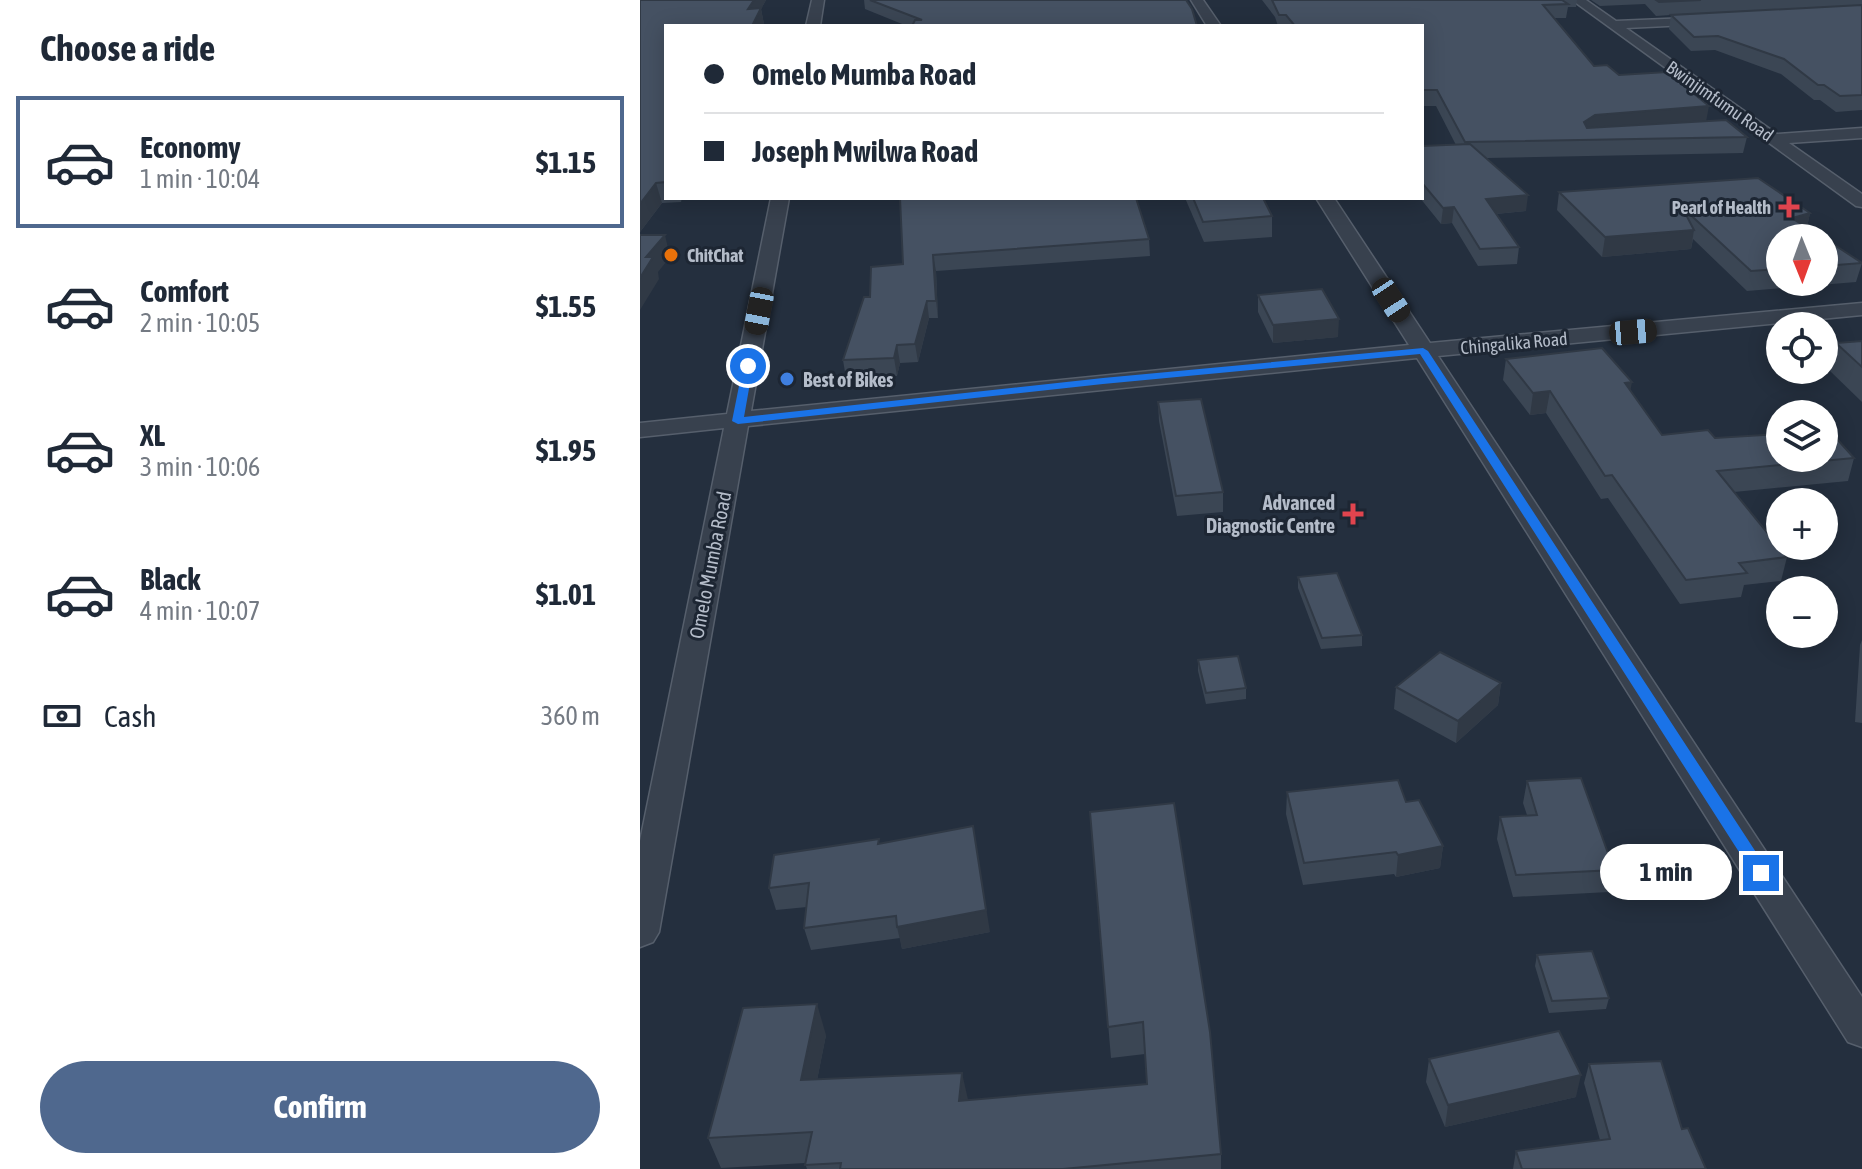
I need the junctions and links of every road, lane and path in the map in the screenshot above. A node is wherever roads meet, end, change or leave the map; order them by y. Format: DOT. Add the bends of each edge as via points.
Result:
graph roads {
  1 [pos="818,0"];
  2 [pos="1197,0"];
  3 [pos="1578,0"];
  4 [pos="1722,19"];
  5 [pos="813,24"];
  6 [pos="1213,24"];
  7 [pos="1613,25"];
  8 [pos="1754,126"];
  9 [pos="1725,128"];
  10 [pos="1862,133"];
  11 [pos="1774,139"];
  12 [pos="780,200"];
  13 [pos="1326,200"];
  14 [pos="1862,202"];
  15 [pos="1862,309"];
  16 [pos="1423,351"];
  17 [pos="738,421"];
  18 [pos="640,430"];
  19 [pos="640,932"];
  20 [pos="1862,1030"];
  1 -- 5 [label="street"];
  2 -- 6 [label="street"];
  3 -- 7 [label="street, Bwinjimfumu Road"];
  4 -- 7 [label="street"];
  7 -- 8 [label="street, Bwinjimfumu Road"];
  8 -- 9 [label="street"];
  8 -- 11 [label="street, Bwinjimfumu Road"];
  10 -- 11 [label="street"];
  11 -- 14 [label="street, Bwinjimfumu Road"];
  12 -- 17 [label="street, Omelo Mumba Road"];
  13 -- 16 [label="street"];
  15 -- 16 [label="street, Chingalika Road"];
  16 -- 17 [label="street, Chingalika Road"];
  16 -- 20 [label="street"];
  17 -- 18 [label="street, Chingalika Road"];
  17 -- 19 [label="street, Omelo Mumba Road"];
}
